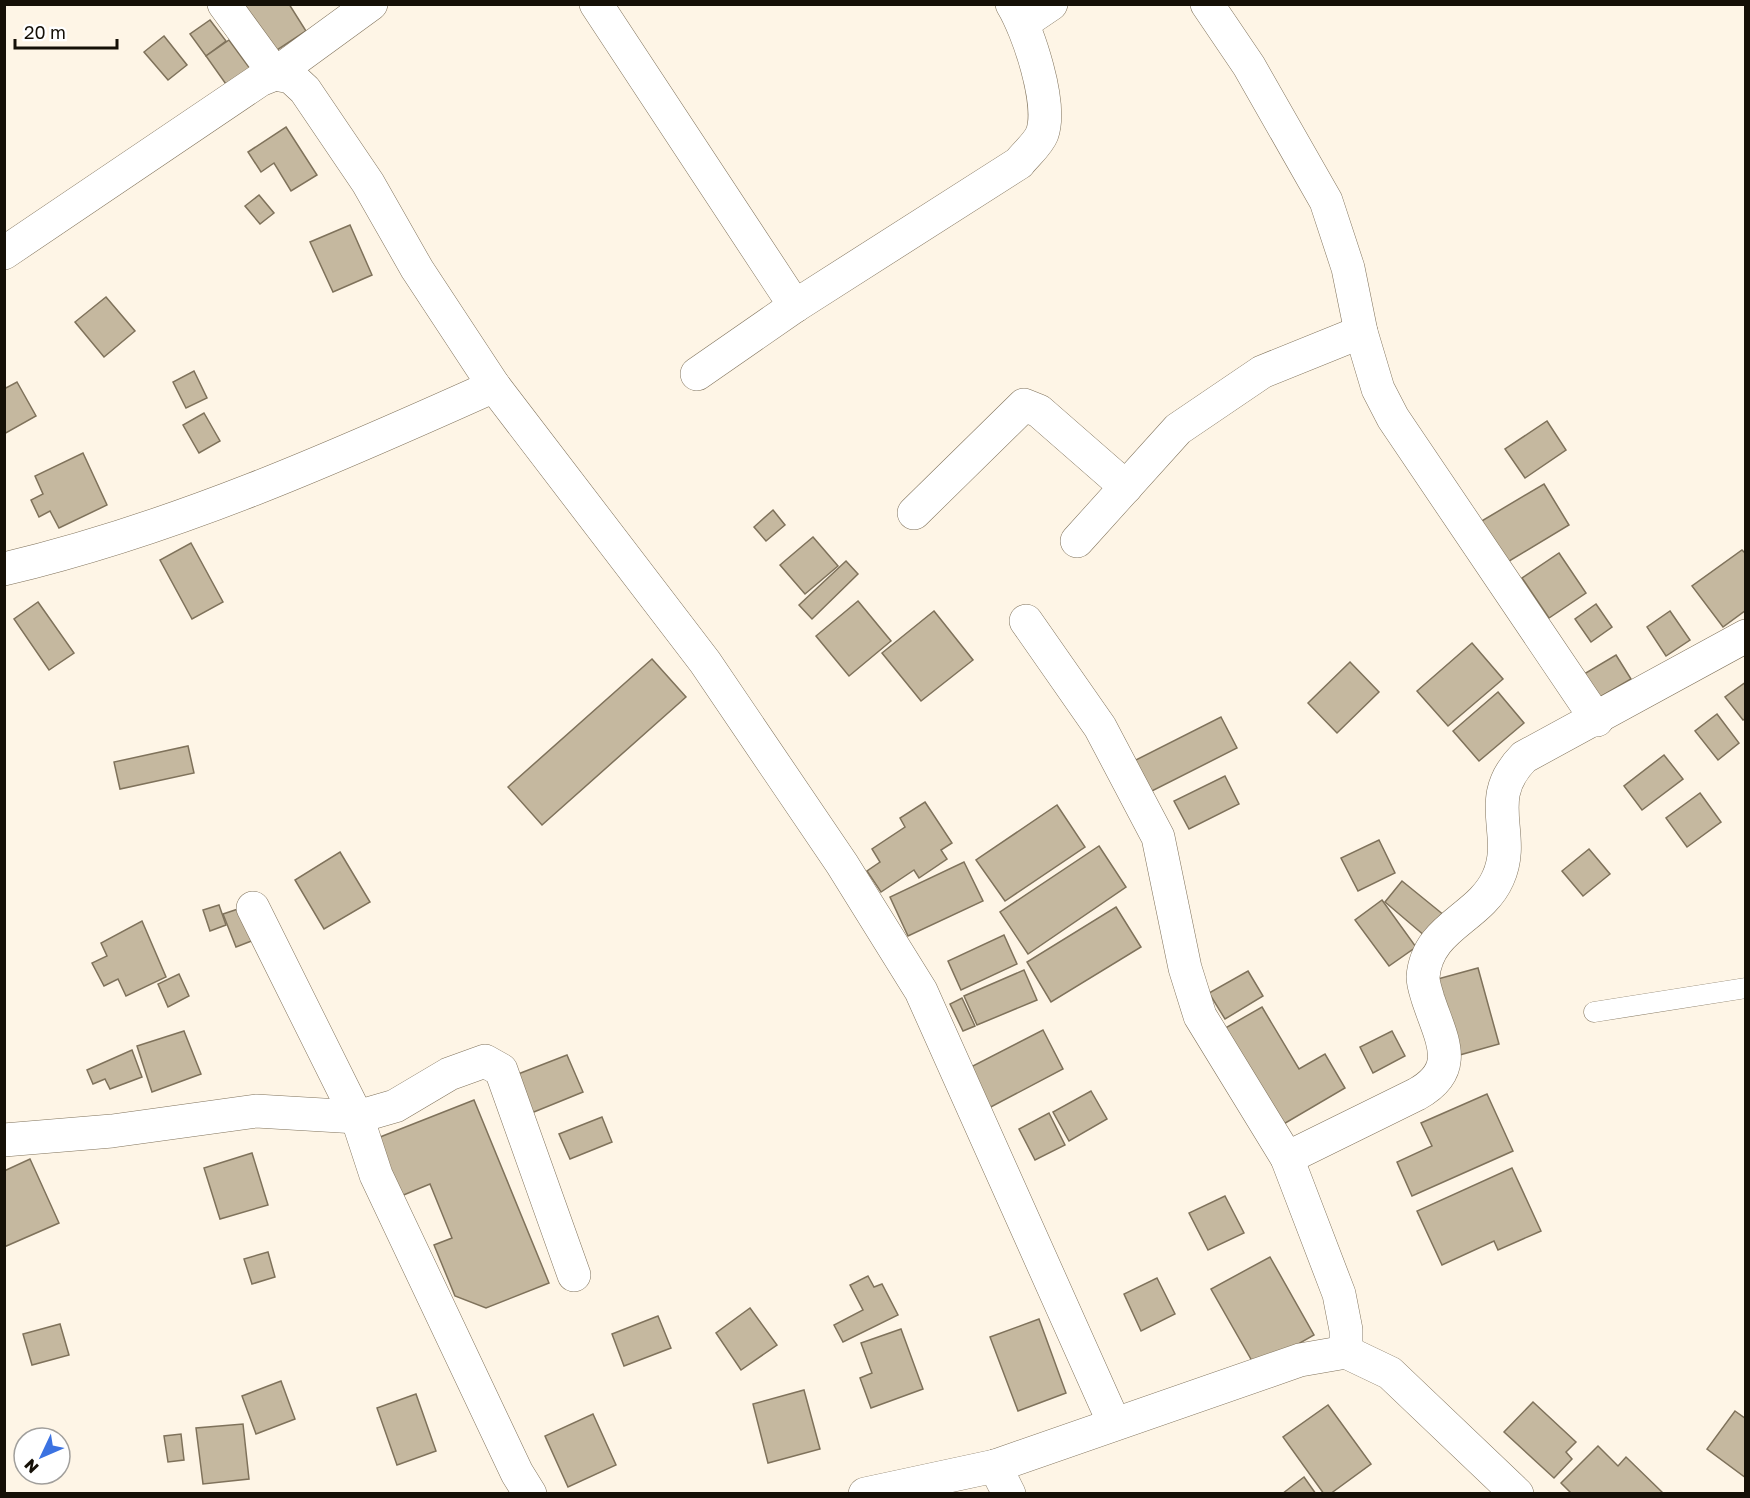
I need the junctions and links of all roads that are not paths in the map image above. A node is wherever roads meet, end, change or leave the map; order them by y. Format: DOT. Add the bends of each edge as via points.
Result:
graph roads {
  1 [pos="224,4"];
  2 [pos="371,4"];
  3 [pos="596,4"];
  4 [pos="1052,4"];
  5 [pos="1207,4"];
  6 [pos="1017,14"];
  7 [pos="275,74"];
  8 [pos="4,253"];
  9 [pos="795,306"];
  10 [pos="1361,332"];
  11 [pos="697,374"];
  12 [pos="494,386"];
  13 [pos="1126,487"];
  14 [pos="914,513"];
  15 [pos="1077,541"];
  16 [pos="4,568"];
  17 [pos="1026,621"];
  18 [pos="1746,636"];
  19 [pos="1597,720"];
  20 [pos="254,908"];
  21 [pos="1746,988"];
  22 [pos="1594,1012"];
  23 [pos="357,1117"];
  24 [pos="4,1140"];
  25 [pos="1287,1158"];
  26 [pos="574,1275"];
  27 [pos="1346,1352"];
  28 [pos="1114,1423"];
  29 [pos="1002,1480"];
  30 [pos="530,1494"];
  31 [pos="865,1494"];
  32 [pos="1517,1494"];
  1 -- 7 [label="street"];
  2 -- 7 [label="street"];
  3 -- 9 [label="street"];
  4 -- 6 [label="street"];
  5 -- 10 [label="street" via="1249,66 1326,201 1348,268"];
  6 -- 9 [label="street" via="1038,71 1044,117 1042,134 1018,163"];
  7 -- 8 [label="street" via="260,80"];
  7 -- 12 [label="street" via="291,77 305,90 368,183 417,269"];
  9 -- 11 [label="street"];
  10 -- 13 [label="street" via="1262,372 1178,429"];
  10 -- 19 [label="street" via="1378,389 1393,418"];
  12 -- 16 [label="street" via="248,491 58,556"];
  12 -- 28 [label="street" via="705,662 842,864 921,991"];
  13 -- 14 [label="street" via="1039,411 1024,405"];
  13 -- 15 [label="street"];
  17 -- 25 [label="street" via="1100,727 1158,837 1185,968 1200,1016"];
  18 -- 19 [label="street"];
  19 -- 25 [label="street" via="1524,757 1512,770 1501,797 1503,864 1498,878 1489,894 1430,947 1423,980 1442,1044 1445,1062 1441,1076 1417,1094"];
  20 -- 23 [label="street"];
  21 -- 22 [label="lane"];
  23 -- 24 [label="street" via="256,1111 112,1131"];
  23 -- 26 [label="street" via="395,1106 449,1074 485,1061 501,1071"];
  23 -- 30 [label="street" via="376,1175"];
  25 -- 27 [label="street" via="1339,1294"];
  27 -- 28 [label="street" via="1300,1360"];
  27 -- 32 [label="street" via="1390,1373"];
  28 -- 29 [label="street"];
  29 -- 31 [label="street"];
}
